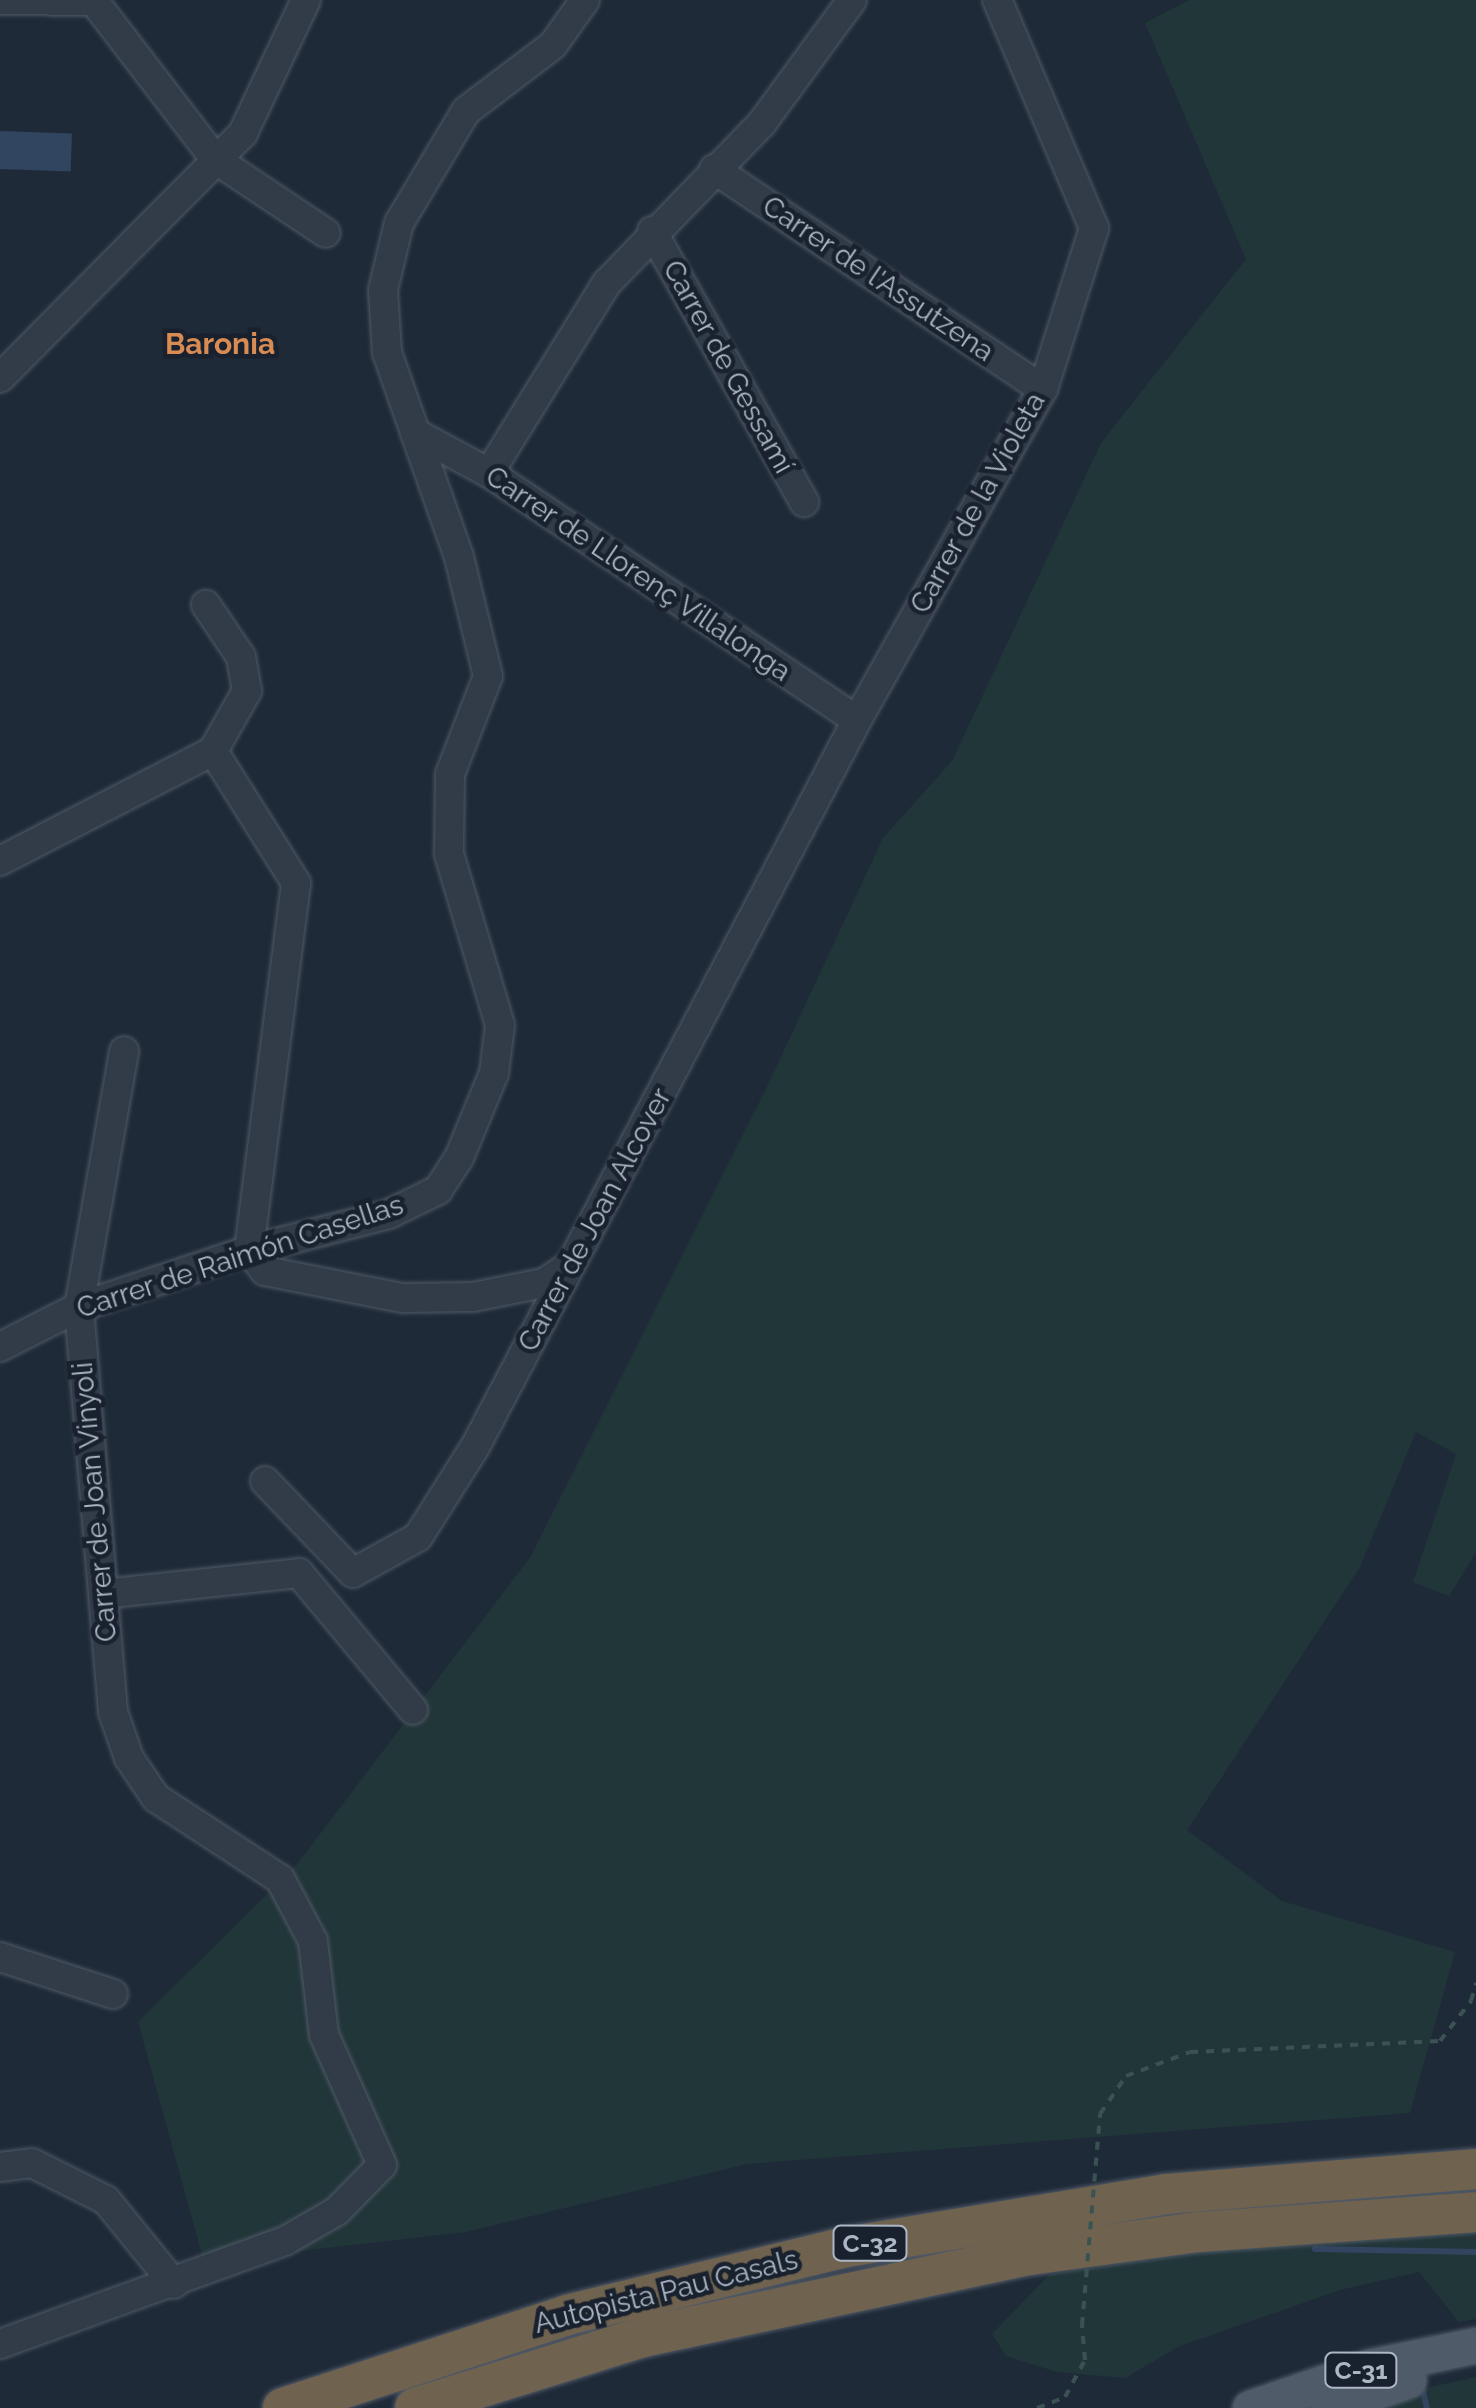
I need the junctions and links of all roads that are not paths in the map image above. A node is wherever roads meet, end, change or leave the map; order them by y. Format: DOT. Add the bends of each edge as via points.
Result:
graph roads {
  1 [pos="0,0"];
  2 [pos="93,0"];
  3 [pos="306,0"];
  4 [pos="585,0"];
  5 [pos="852,0"];
  6 [pos="997,0"];
  7 [pos="215,158"];
  8 [pos="714,168"];
  9 [pos="652,232"];
  10 [pos="326,234"];
  11 [pos="0,378"];
  12 [pos="1043,390"];
  13 [pos="415,432"];
  14 [pos="489,473"];
  15 [pos="804,502"];
  16 [pos="206,605"];
  17 [pos="857,720"];
  18 [pos="213,751"];
  19 [pos="0,860"];
  20 [pos="124,1052"];
  21 [pos="249,1250"];
  22 [pos="574,1264"];
  23 [pos="79,1308"];
  24 [pos="0,1347"];
  25 [pos="265,1481"];
  26 [pos="103,1594"];
  27 [pos="413,1710"];
  28 [pos="0,1956"];
  29 [pos="113,1994"];
  30 [pos="0,2167"];
  31 [pos="1476,2169"];
  32 [pos="1476,2212"];
  33 [pos="174,2284"];
  34 [pos="0,2344"];
  35 [pos="1476,2345"];
  36 [pos="1476,2361"];
  37 [pos="283,2408"];
  38 [pos="415,2408"];
  39 [pos="1250,2408"];
  40 [pos="1328,2408"];
  1 -- 2 [label="street"];
  2 -- 7 [label="street"];
  3 -- 7 [label="street" via="244,133"];
  4 -- 13 [label="street, Carrer de Raimón Casellas" via="553,45 466,111 400,224 384,290 387,352"];
  5 -- 8 [label="street" via="762,123"];
  6 -- 12 [label="street, Carrer de la Violeta" via="1094,228"];
  7 -- 10 [label="street"];
  7 -- 11 [label="street"];
  8 -- 9 [label="street"];
  8 -- 12 [label="street, Carrer de l'Assutzena"];
  9 -- 14 [label="street" via="608,283"];
  9 -- 15 [label="street, Carrer de Gessamí"];
  12 -- 17 [label="street, Carrer de la Violeta"];
  13 -- 14 [label="street, Carrer de Llorenç Villalonga"];
  13 -- 21 [label="street, Carrer de Raimón Casellas" via="459,557 488,676 450,774 449,854 500,1025 494,1073 438,1190 389,1214"];
  14 -- 17 [label="street, Carrer de Llorenç Villalonga"];
  16 -- 18 [label="street" via="241,657 246,691"];
  17 -- 22 [label="street, Carrer de Joan Alcover"];
  18 -- 19 [label="street"];
  18 -- 21 [label="street" via="296,883"];
  20 -- 23 [label="street, Carrer de Joan Vinyoli"];
  21 -- 22 [label="street" via="265,1271 403,1298 474,1297 544,1283"];
  21 -- 23 [label="street, Carrer de Raimón Casellas"];
  22 -- 25 [label="street, Carrer de Joan Alcover" via="475,1448 418,1537 353,1573"];
  23 -- 24 [label="street, Carrer de Raimón Casellas"];
  23 -- 26 [label="street, Carrer de Joan Vinyoli"];
  26 -- 27 [label="street" via="299,1573"];
  26 -- 33 [label="street, Carrer de Joan Vinyoli" via="113,1712 129,1758 156,1798 280,1879 313,1941 324,2034 382,2165 337,2212 285,2241"];
  28 -- 29 [label="street"];
  30 -- 33 [label="street" via="32,2162 106,2200"];
  31 -- 37 [label="highway, Autopista Pau Casals / C-32" via="1166,2194 841,2248 568,2315"];
  32 -- 38 [label="highway, Autopista Pau Casals / C-32" via="1199,2232 1012,2258 643,2338"];
  33 -- 34 [label="street"];
  35 -- 39 [label="main road, C-31" via="1370,2367"];
  36 -- 40 [label="main road, C-31"];
}
